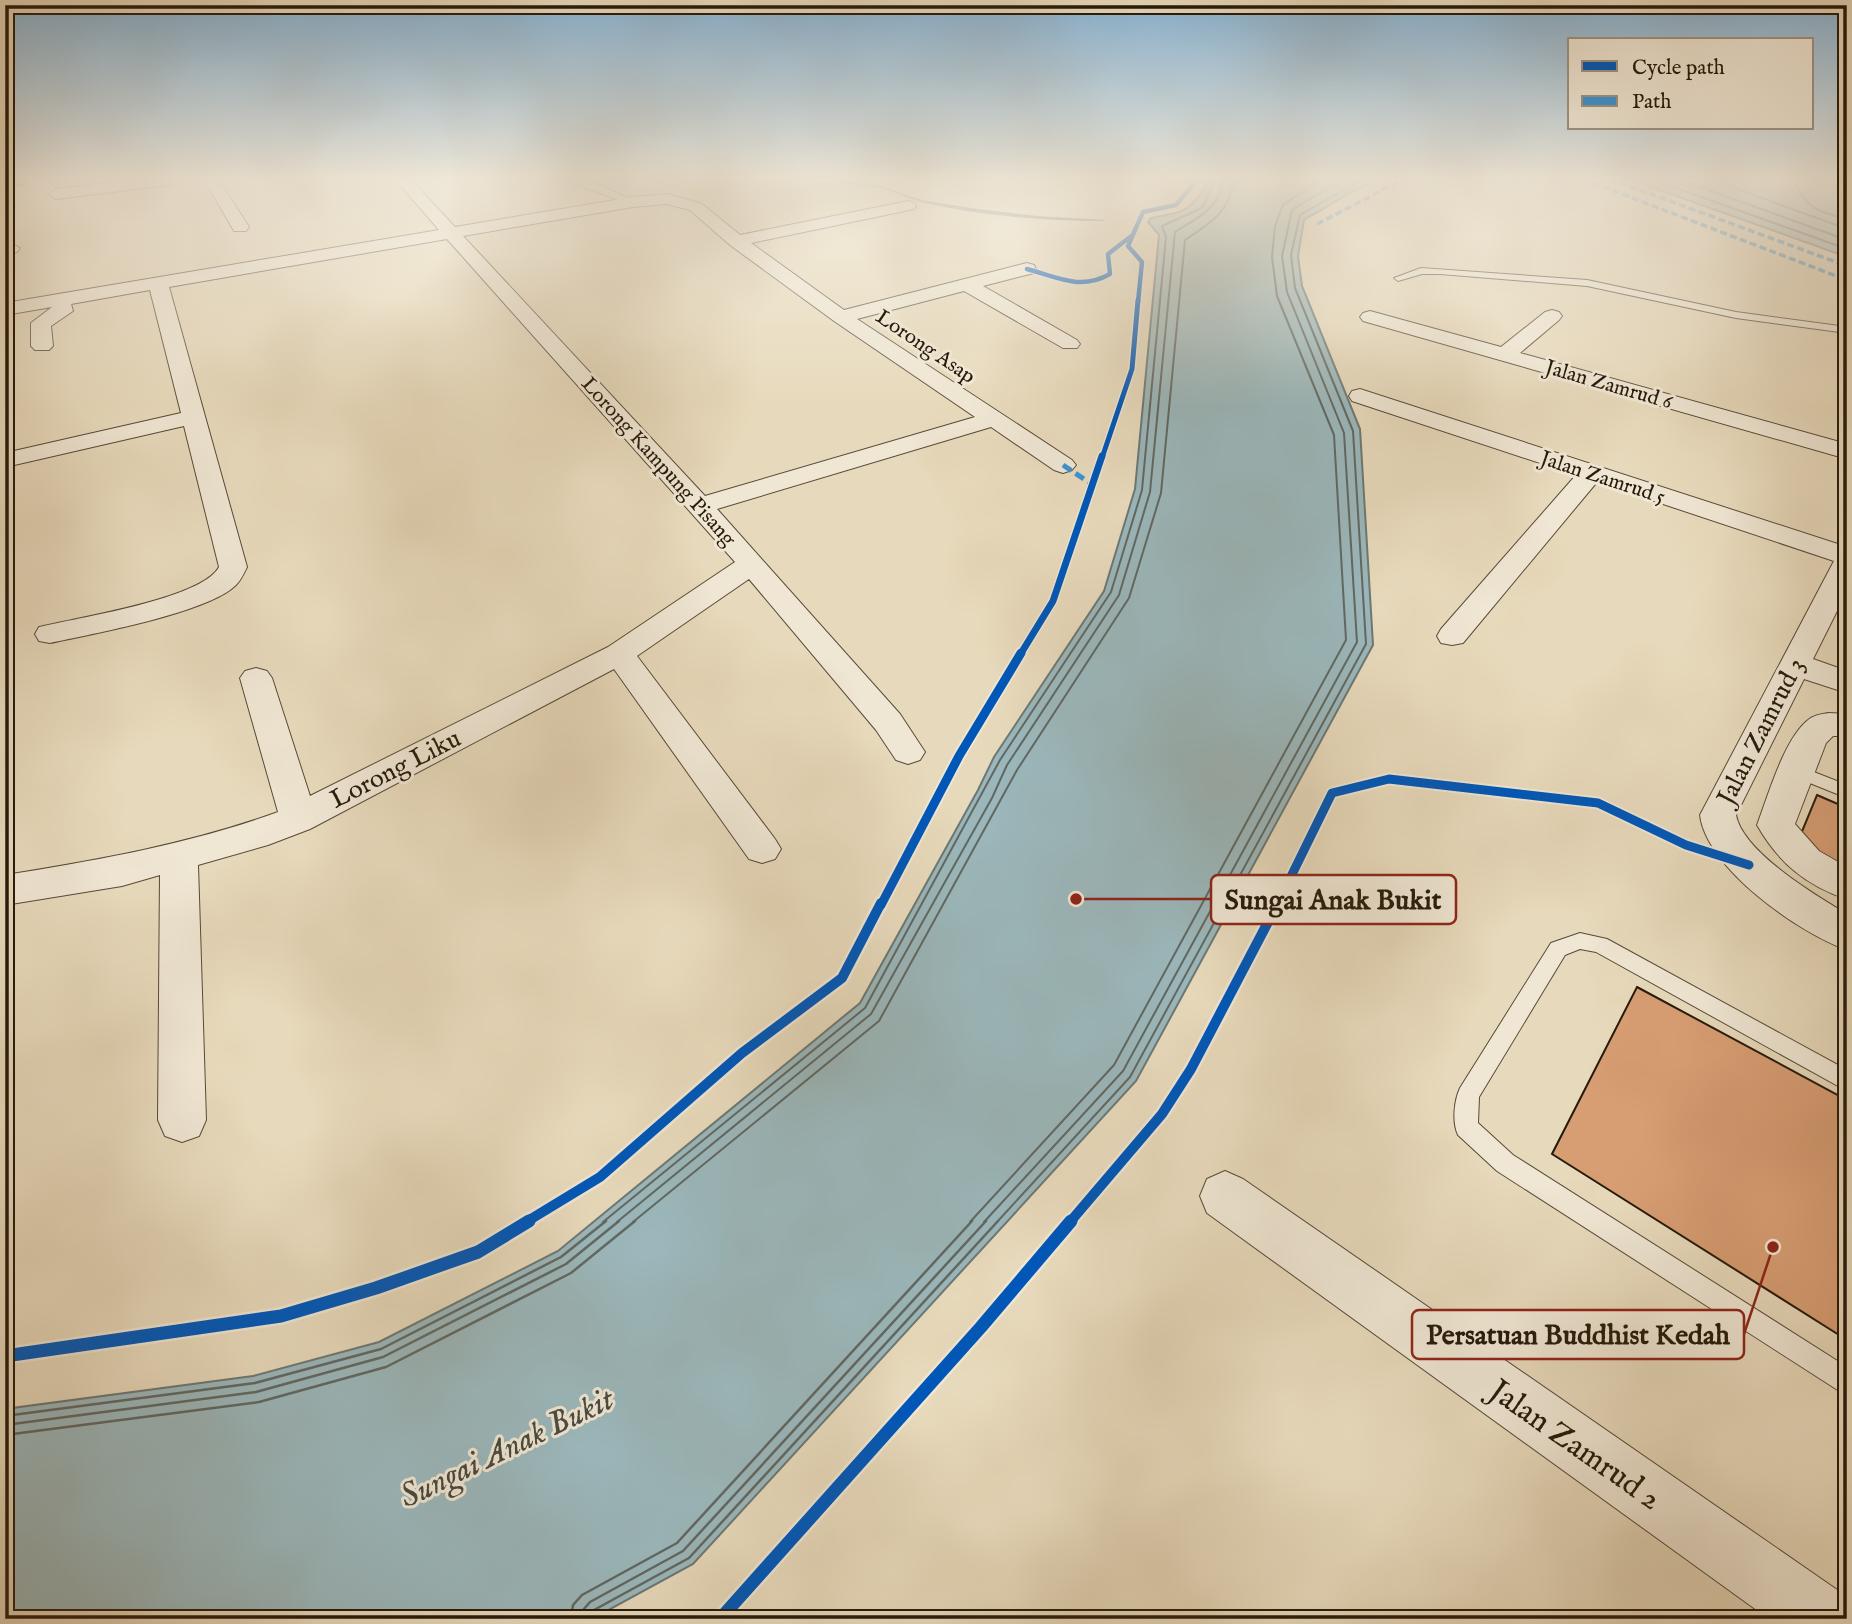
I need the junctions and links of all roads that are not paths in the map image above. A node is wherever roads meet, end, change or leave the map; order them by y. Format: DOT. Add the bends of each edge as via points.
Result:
graph roads {
  1 [pos="326,255"];
  2 [pos="472,255"];
  3 [pos="755,255"];
  4 [pos="1027,269"];
  5 [pos="1398,278"];
  6 [pos="158,284"];
  7 [pos="968,285"];
  8 [pos="61,300"];
  9 [pos="5,309"];
  10 [pos="1552,316"];
  11 [pos="841,317"];
  12 [pos="1370,317"];
  13 [pos="1847,330"];
  14 [pos="1070,344"];
  15 [pos="42,346"];
  16 [pos="1505,355"];
  17 [pos="1360,396"];
  18 [pos="192,417"];
  19 [pos="994,419"];
  20 [pos="1847,452"];
  21 [pos="10,459"];
  22 [pos="1063,465"];
  23 [pos="1591,473"];
  24 [pos="700,506"];
  25 [pos="1847,556"];
  26 [pos="1847,562"];
  27 [pos="752,564"];
  28 [pos="50,634"];
  29 [pos="1452,636"];
  30 [pos="619,654"];
  31 [pos="1795,664"];
  32 [pos="256,678"];
  33 [pos="1847,683"];
  34 [pos="1847,725"];
  35 [pos="908,751"];
  36 [pos="1796,771"];
  37 [pos="1847,792"];
  38 [pos="298,818"];
  39 [pos="762,849"];
  40 [pos="179,855"];
  41 [pos="1847,884"];
  42 [pos="5,890"];
  43 [pos="1847,933"];
  44 [pos="1847,1081"];
  45 [pos="183,1120"];
  46 [pos="1226,1196"];
  47 [pos="1847,1383"];
  48 [pos="1823,1619"];
  1 -- 6 [label="street, Lorong Asap"];
  2 -- 24 [label="street, Lorong Kampung Pisang"];
  3 -- 11 [label="street, Lorong Asap"];
  4 -- 7 [label="street"];
  5 -- 13 [label="lane" via="1440,271 1587,283 1736,314"];
  6 -- 8 [label="street, Lorong Asap"];
  6 -- 18 [label="street"];
  7 -- 11 [label="street"];
  7 -- 14 [label="street"];
  8 -- 9 [label="street, Lorong Asap"];
  8 -- 15 [label="street" via="63,311 41,323"];
  10 -- 16 [label="street"];
  11 -- 19 [label="street, Lorong Asap"];
  12 -- 16 [label="street, Jalan Zamrud 6"];
  16 -- 20 [label="street, Jalan Zamrud 6"];
  17 -- 23 [label="street, Jalan Zamrud 5"];
  18 -- 21 [label="street"];
  18 -- 28 [label="street" via="233,567 225,580 182,601"];
  19 -- 22 [label="street, Lorong Asap"];
  19 -- 24 [label="street"];
  23 -- 25 [label="street, Jalan Zamrud 5"];
  23 -- 29 [label="street"];
  24 -- 27 [label="street, Lorong Kampung Pisang"];
  26 -- 31 [label="street, Jalan Zamrud 3"];
  27 -- 30 [label="street, Lorong Liku"];
  27 -- 35 [label="street, Lorong Kampung Pisang"];
  30 -- 38 [label="street, Lorong Liku"];
  30 -- 39 [label="street"];
  31 -- 33 [label="street"];
  31 -- 43 [label="street, Jalan Zamrud 3" via="1718,815 1720,830 1749,865 1829,925"];
  32 -- 38 [label="street"];
  34 -- 36 [label="street" via="1824,725 1816,731"];
  36 -- 37 [label="lane"];
  36 -- 41 [label="street" via="1776,825 1788,847 1812,868"];
  38 -- 40 [label="street, Lorong Liku"];
  40 -- 42 [label="street, Lorong Liku" via="122,871"];
  40 -- 45 [label="street"];
  44 -- 47 [label="lane" via="1600,945 1580,941 1558,949 1468,1095 1466,1128 1505,1163"];
  46 -- 48 [label="street, Jalan Zamrud 2"];
}
